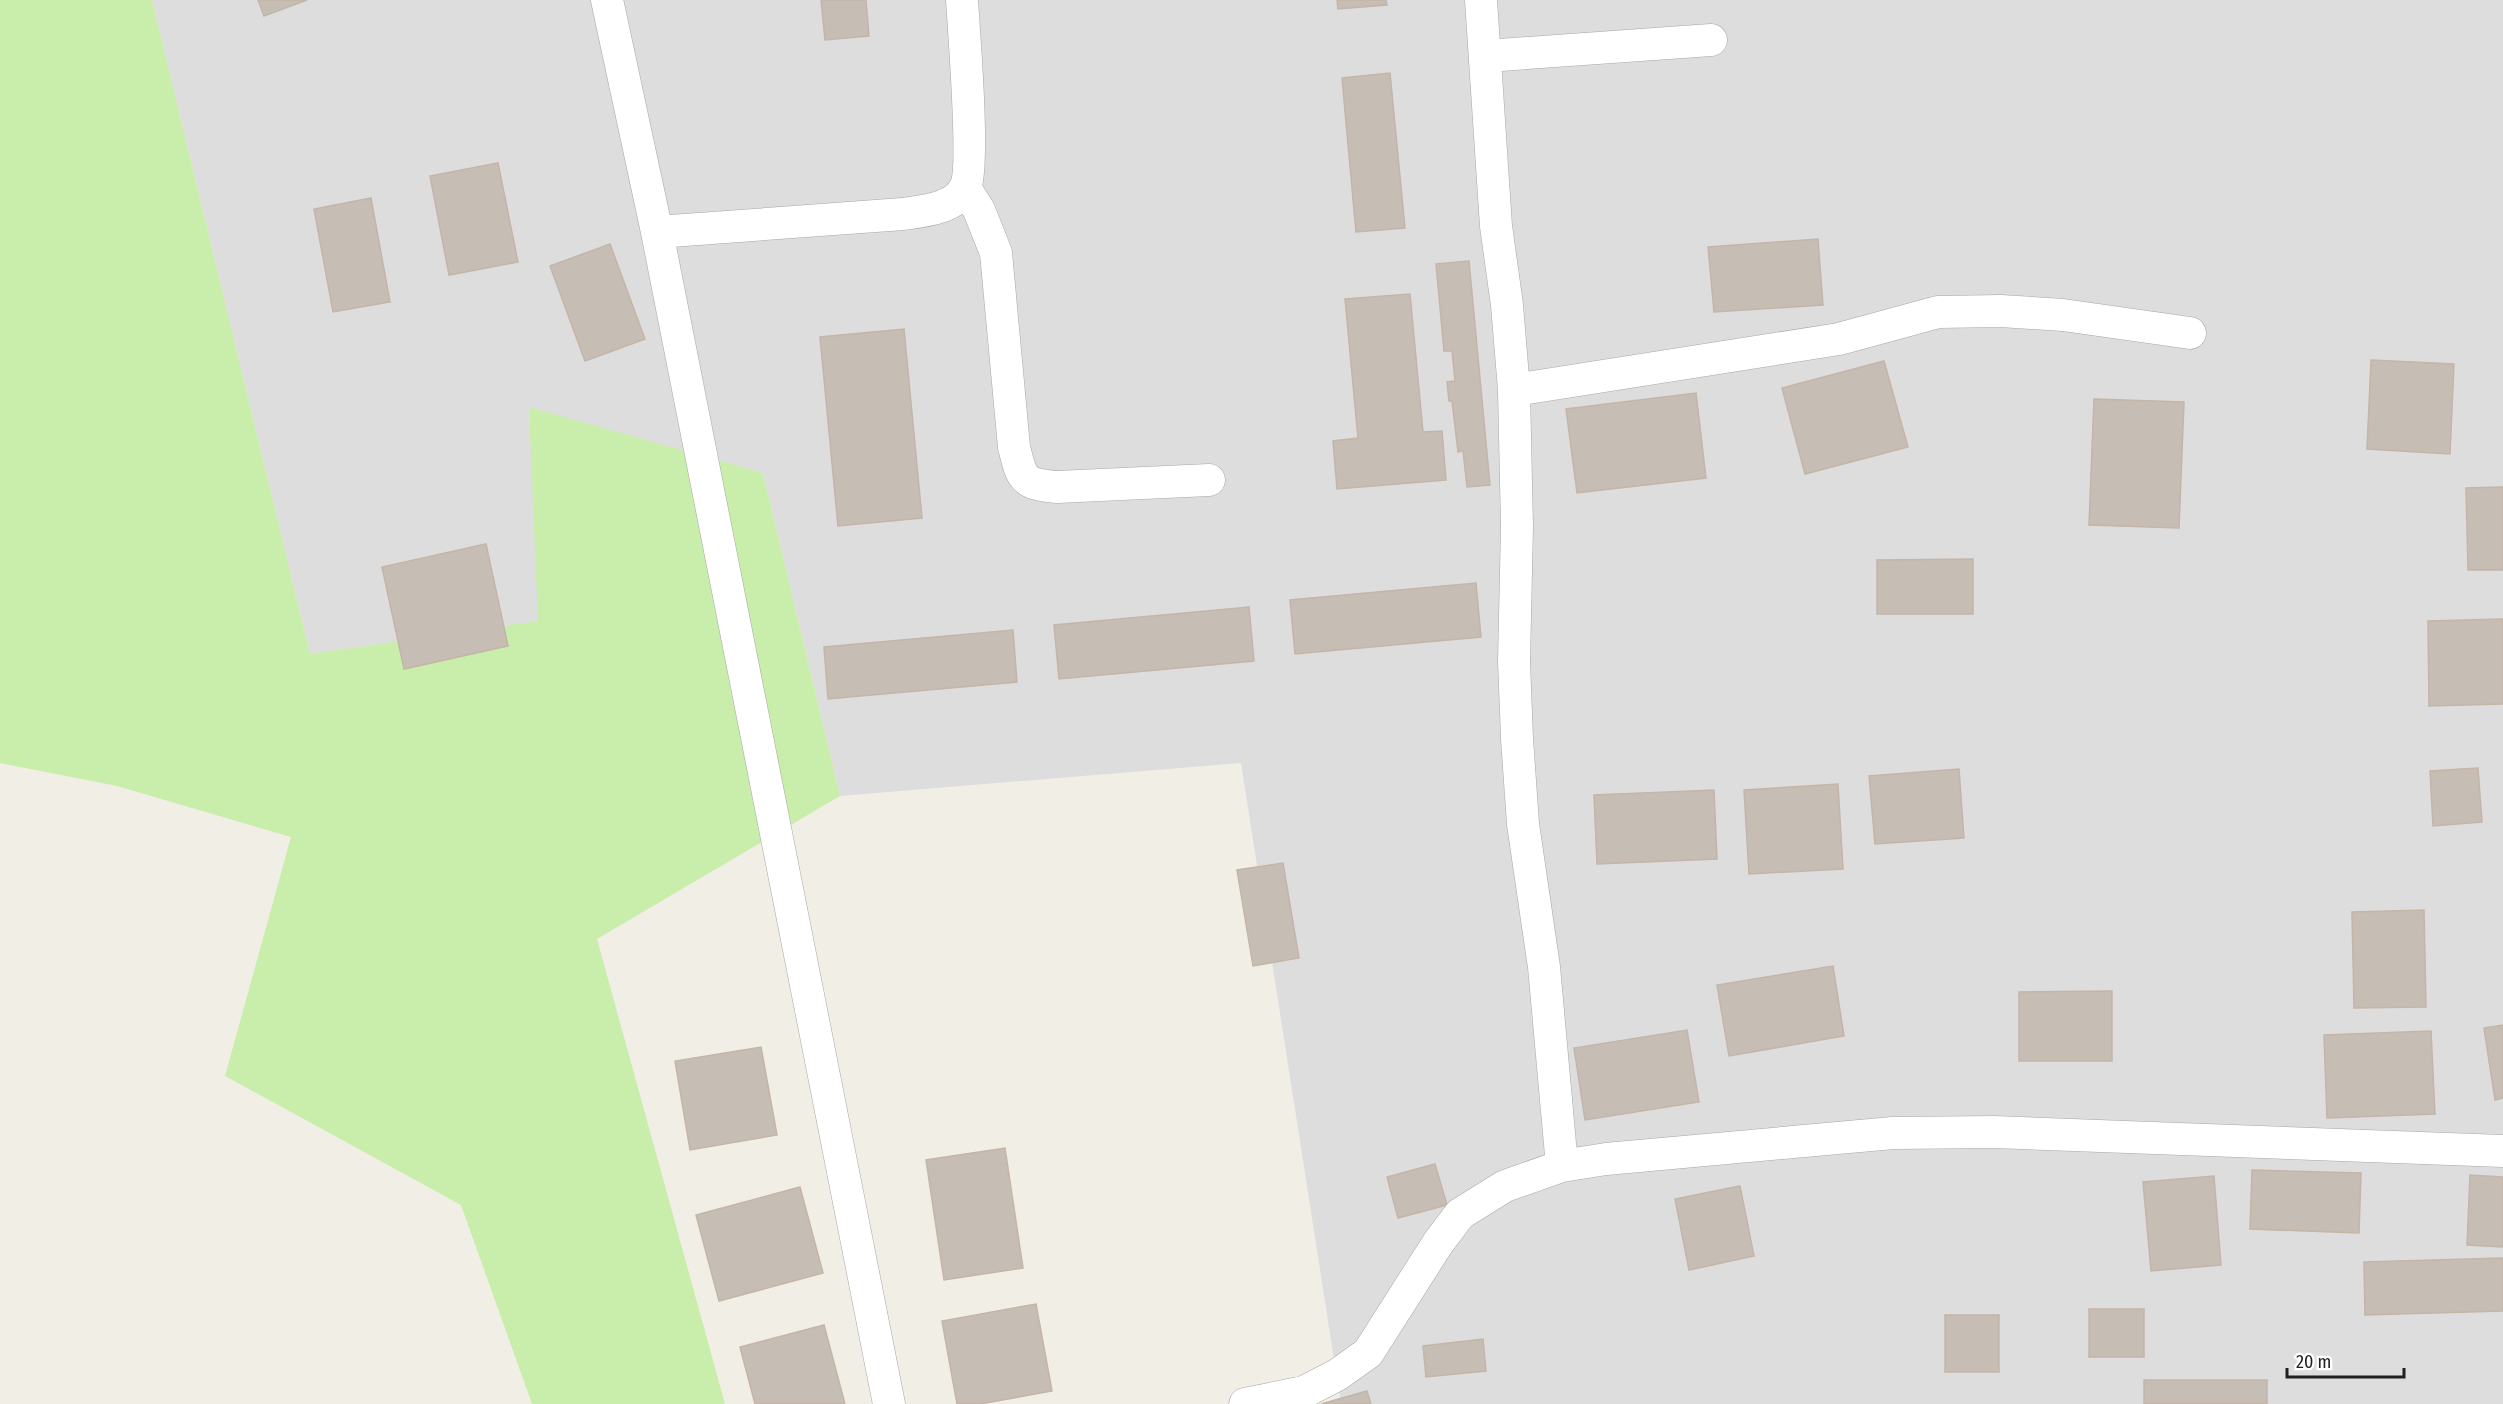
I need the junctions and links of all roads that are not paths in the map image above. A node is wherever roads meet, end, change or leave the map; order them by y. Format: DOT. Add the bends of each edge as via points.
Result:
graph roads {
  1 [pos="608,0"];
  2 [pos="962,0"];
  3 [pos="1481,0"];
  4 [pos="1711,40"];
  5 [pos="1486,56"];
  6 [pos="965,188"];
  7 [pos="657,232"];
  8 [pos="2190,333"];
  9 [pos="1514,390"];
  10 [pos="1209,480"];
  11 [pos="2503,1151"];
  12 [pos="1562,1166"];
  13 [pos="889,1404"];
  14 [pos="1245,1404"];
  1 -- 7 [label="street"];
  2 -- 6 [label="street" via="969,158"];
  3 -- 5 [label="street"];
  4 -- 5 [label="street"];
  5 -- 9 [label="street" via="1496,226"];
  6 -- 7 [label="street" via="935,209 903,214"];
  6 -- 10 [label="street" via="996,254 1014,447 1020,472 1033,485 1057,487"];
  7 -- 13 [label="street"];
  8 -- 9 [label="street" via="2063,315 1938,312 1839,339"];
  9 -- 12 [label="street" via="1517,739"];
  11 -- 12 [label="street" via="1994,1132 1893,1133"];
  12 -- 14 [label="street" via="1505,1186 1460,1214 1368,1353 1304,1392"];
}
